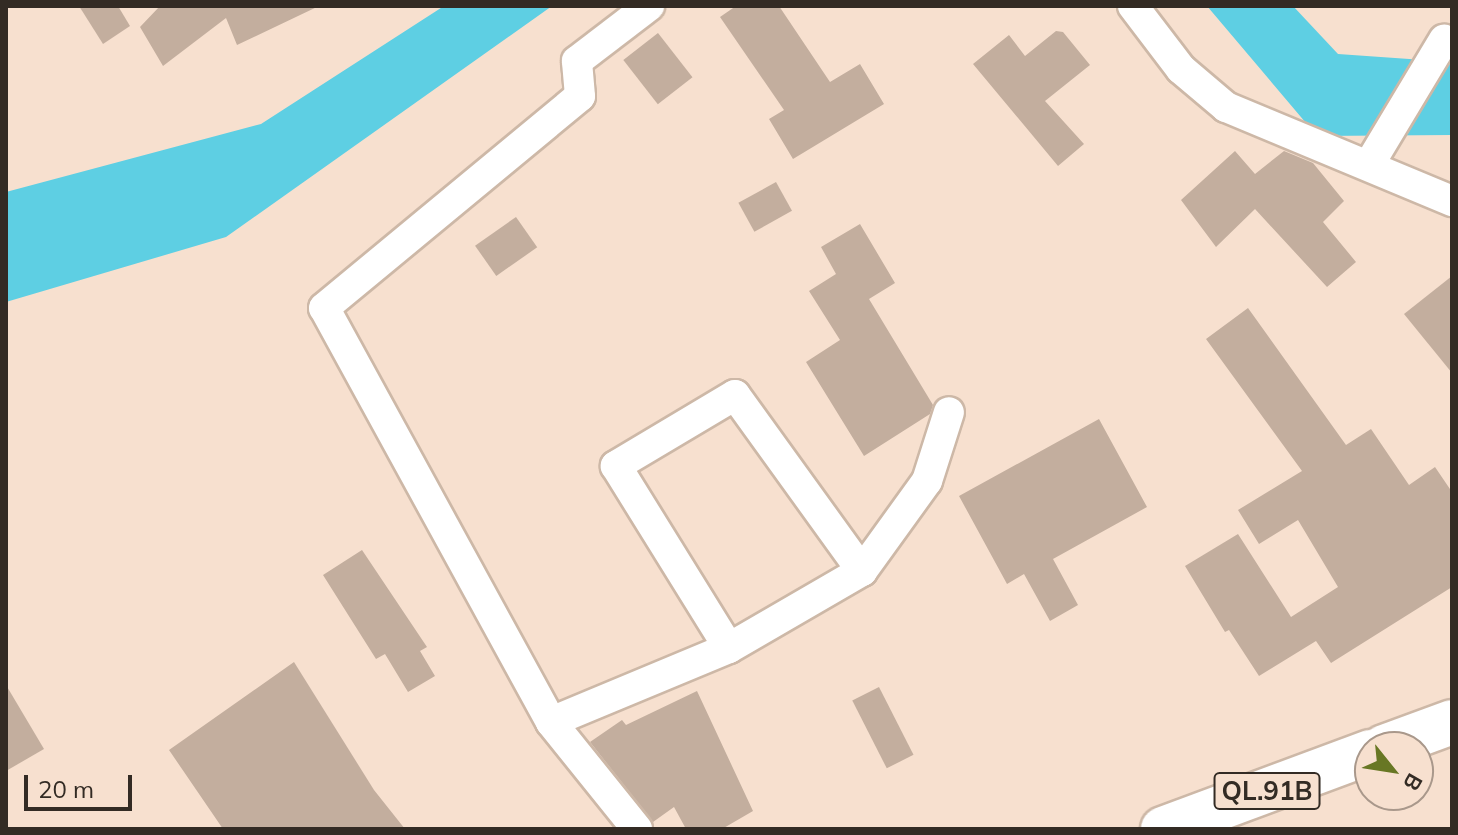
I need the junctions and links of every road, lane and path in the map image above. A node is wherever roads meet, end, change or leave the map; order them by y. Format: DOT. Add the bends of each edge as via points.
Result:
graph roads {
  1 [pos="649,6"];
  2 [pos="1133,6"];
  3 [pos="1444,40"];
  4 [pos="1378,151"];
  5 [pos="1452,201"];
  6 [pos="949,412"];
  7 [pos="862,571"];
  8 [pos="729,648"];
  9 [pos="551,722"];
  10 [pos="1452,722"];
  11 [pos="1428,731"];
  12 [pos="1354,758"];
  13 [pos="637,829"];
  14 [pos="1163,829"];
  1 -- 9 [label="street" via="577,61 580,96 324,308"];
  2 -- 4 [label="street" via="1181,69 1226,107 1275,131"];
  3 -- 4 [label="street"];
  4 -- 5 [label="street"];
  6 -- 7 [label="street" via="927,481"];
  7 -- 8 [label="street"];
  7 -- 8 [label="street" via="735,395 616,466"];
  8 -- 9 [label="street"];
  9 -- 13 [label="street"];
  10 -- 11 [label="highway"];
  12 -- 14 [label="highway, QL.91B"];
}
